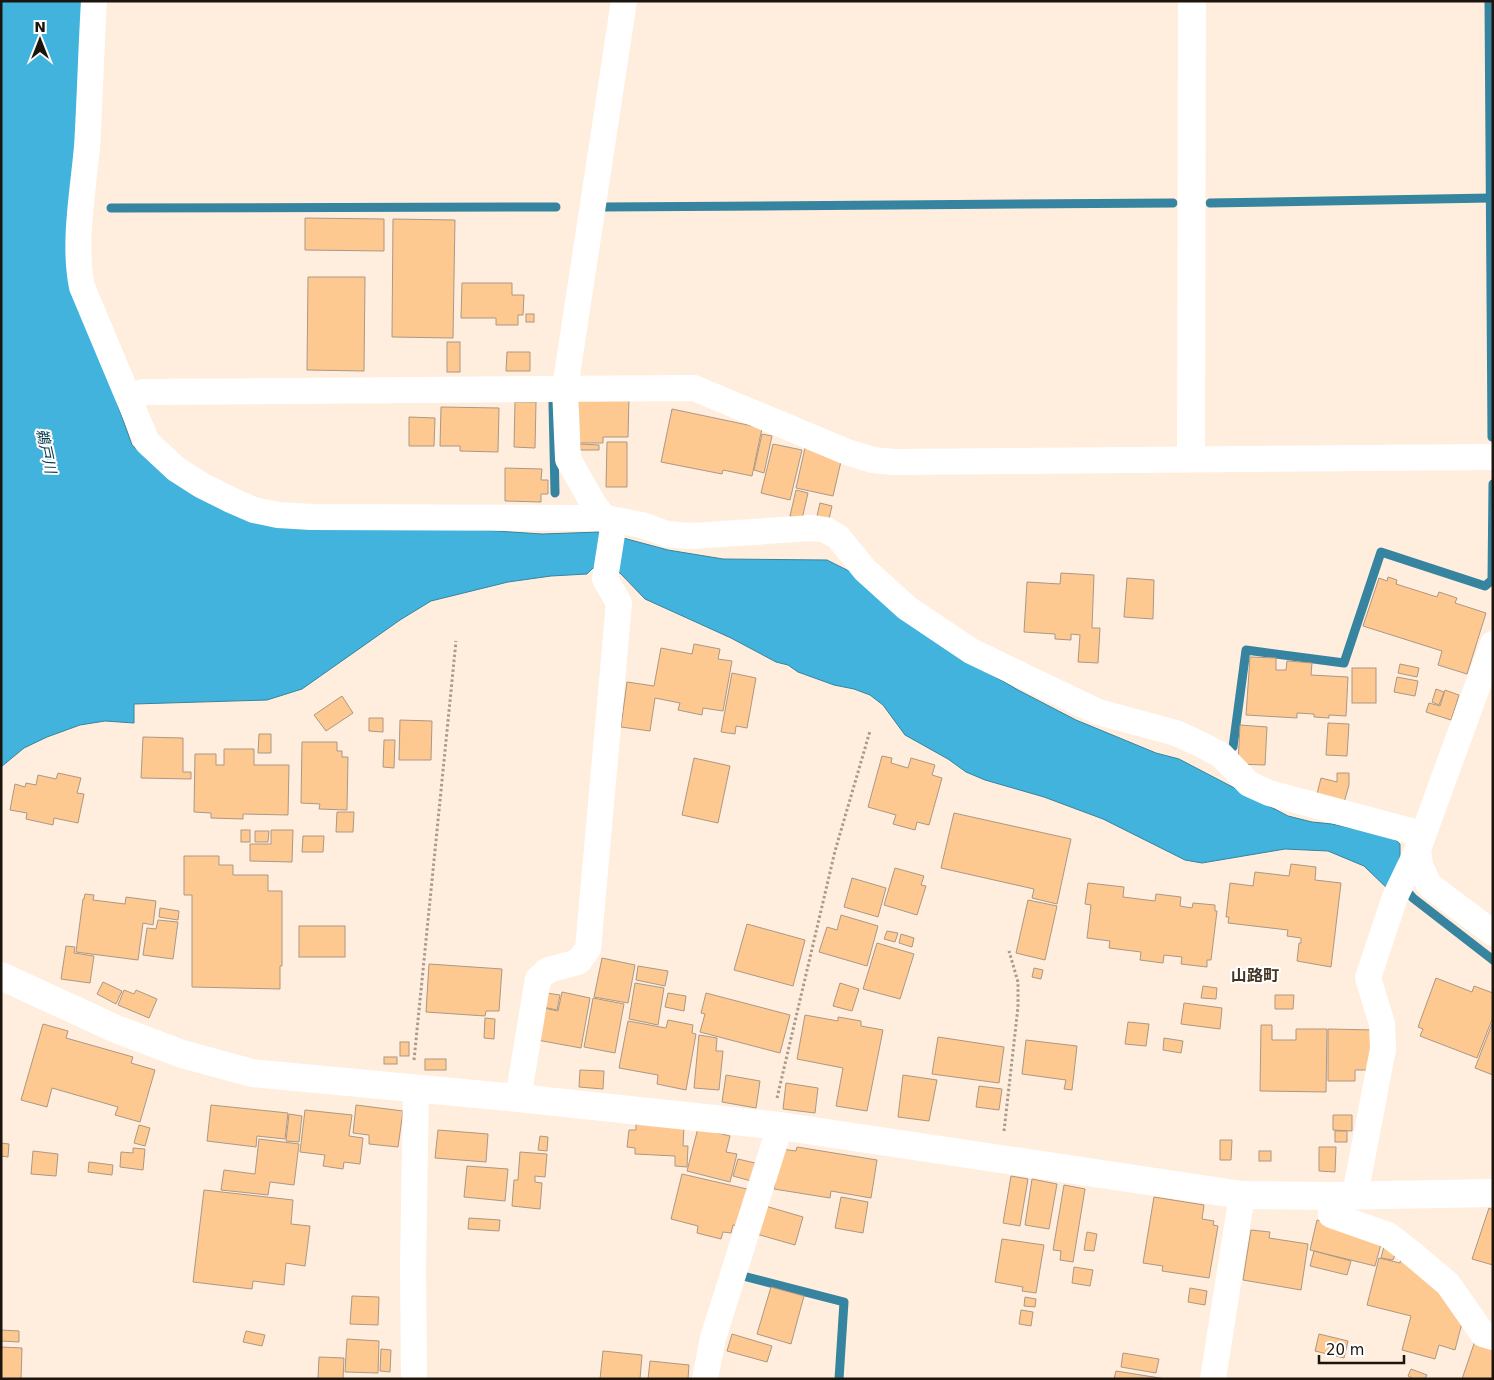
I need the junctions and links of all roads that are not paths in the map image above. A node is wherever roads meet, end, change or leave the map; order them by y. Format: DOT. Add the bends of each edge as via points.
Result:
graph roads {
  1 [pos="94,1"];
  2 [pos="624,1"];
  3 [pos="1192,1"];
  4 [pos="566,388"];
  5 [pos="129,397"];
  6 [pos="1493,456"];
  7 [pos="1191,458"];
  8 [pos="609,523"];
  9 [pos="1493,644"];
  10 [pos="1420,842"];
  11 [pos="1493,933"];
  12 [pos="1,976"];
  13 [pos="414,1088"];
  14 [pos="518,1098"];
  15 [pos="775,1125"];
  16 [pos="1493,1193"];
  17 [pos="1242,1195"];
  18 [pos="1343,1196"];
  19 [pos="1493,1337"];
  20 [pos="414,1379"];
  21 [pos="705,1379"];
  22 [pos="1213,1379"];
  1 -- 5 [label="street" via="78,268 82,288"];
  2 -- 4 [label="street"];
  3 -- 7 [label="street"];
  4 -- 5 [label="street" via="143,392"];
  4 -- 7 [label="street" via="694,388 873,460"];
  4 -- 8 [label="street" via="568,459 594,505"];
  5 -- 8 [label="street" via="147,442 176,469 201,485 254,510 310,517"];
  6 -- 7 [label="street"];
  8 -- 10 [label="street" via="642,525 667,534 691,536 813,528 826,530 838,537 865,570 907,608 971,651 1098,712 1176,733 1202,744 1221,756 1249,784 1269,793"];
  8 -- 14 [label="street" via="605,579 619,603 588,949 578,962 548,970 538,978"];
  9 -- 10 [label="street"];
  10 -- 11 [label="street" via="1420,865 1429,885"];
  10 -- 18 [label="street" via="1399,888 1368,978 1382,1024 1383,1049"];
  12 -- 13 [label="street" via="116,1029 182,1054 252,1073"];
  13 -- 14 [label="street"];
  13 -- 20 [label="street"];
  14 -- 15 [label="street"];
  15 -- 17 [label="street"];
  15 -- 21 [label="street" via="713,1338"];
  16 -- 18 [label="street"];
  17 -- 18 [label="street"];
  17 -- 22 [label="street"];
  18 -- 19 [label="street" via="1331,1215 1388,1235 1448,1284 1483,1334"];
}
